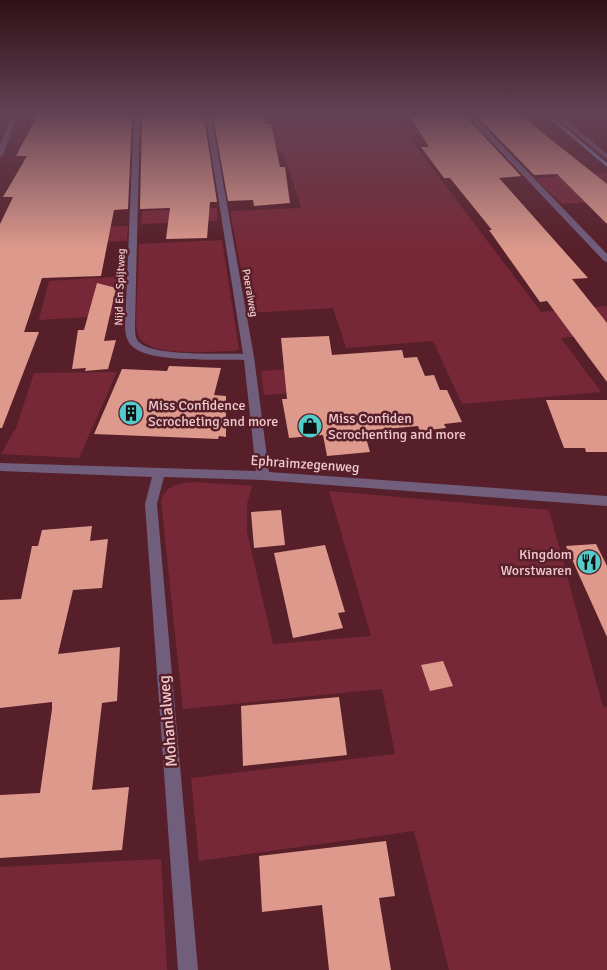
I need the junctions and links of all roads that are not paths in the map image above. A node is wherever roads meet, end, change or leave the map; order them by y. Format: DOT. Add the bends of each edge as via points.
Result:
graph roads {
  1 [pos="136,159"];
  2 [pos="216,159"];
  3 [pos="511,159"];
  4 [pos="607,259"];
  5 [pos="249,357"];
  6 [pos="0,467"];
  7 [pos="159,472"];
  8 [pos="263,476"];
  9 [pos="607,501"];
  10 [pos="188,970"];
  1 -- 5 [label="street, Nijd En Spijtweg" via="130,326 133,341 138,347 165,354"];
  2 -- 5 [label="street, Poeraiweg"];
  3 -- 4 [label="street"];
  5 -- 8 [label="street, Poeraiweg"];
  6 -- 7 [label="street, Ephraimzegenweg"];
  7 -- 8 [label="street, Ephraimzegenweg"];
  7 -- 10 [label="street, Mohanlalweg" via="151,504"];
  8 -- 9 [label="street, Ephraimzegenweg"];
}
